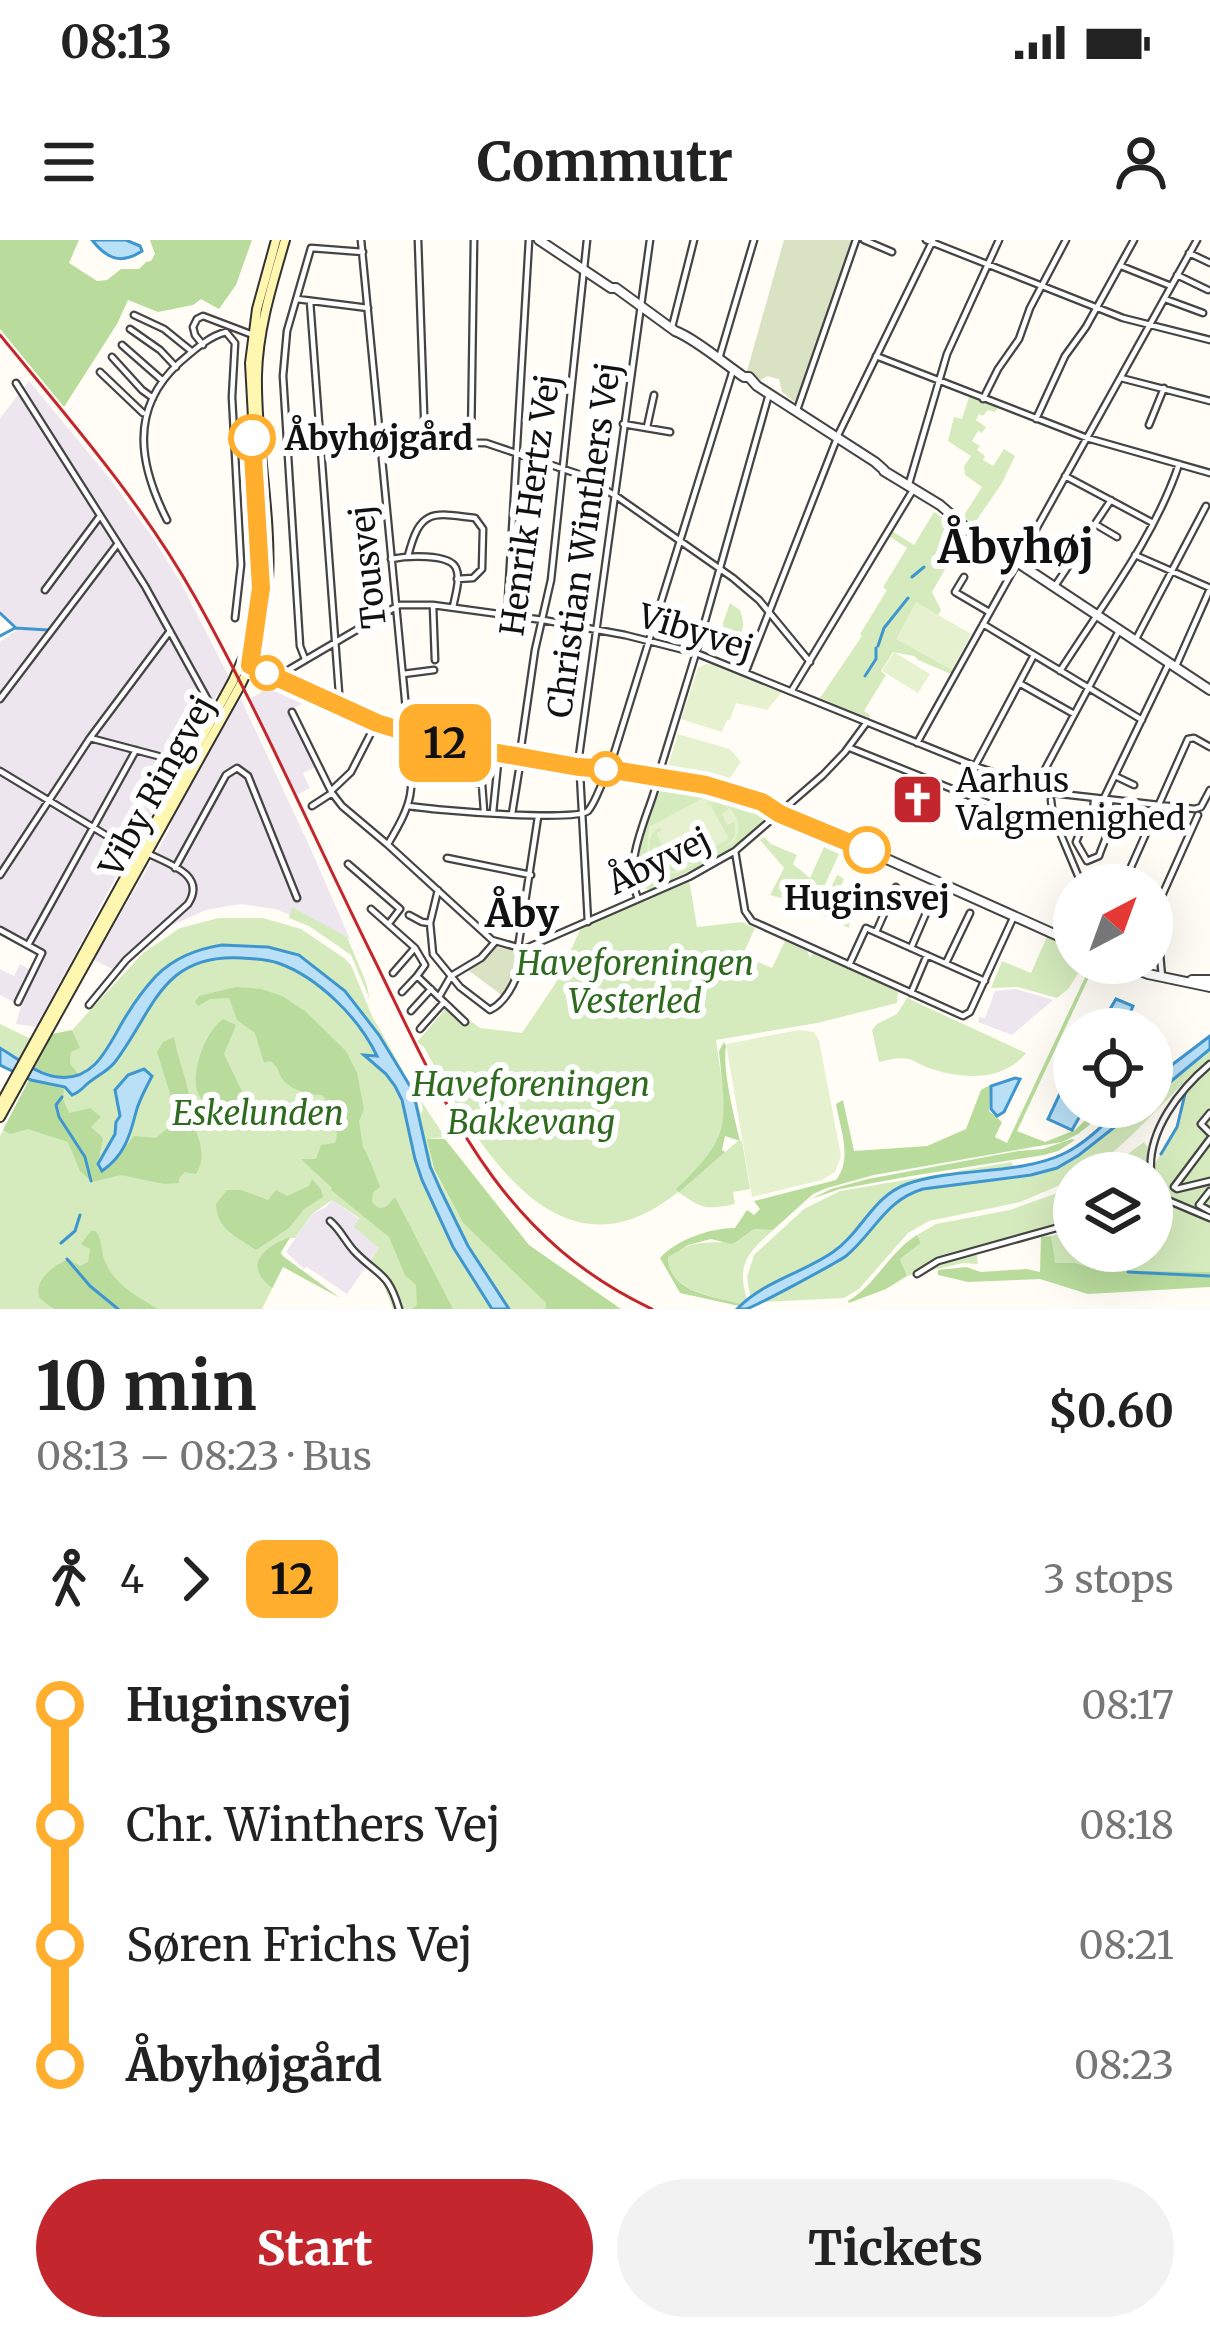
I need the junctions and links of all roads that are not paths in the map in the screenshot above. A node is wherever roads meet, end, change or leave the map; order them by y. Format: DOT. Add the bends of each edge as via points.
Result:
graph roads {
  1 [pos="280,240"];
  2 [pos="333,240"];
  3 [pos="362,240"];
  4 [pos="418,240"];
  5 [pos="474,240"];
  6 [pos="529,240"];
  7 [pos="539,240"];
  8 [pos="586,240"];
  9 [pos="650,240"];
  10 [pos="694,240"];
  11 [pos="754,240"];
  12 [pos="860,240"];
  13 [pos="1000,240"];
  14 [pos="1066,240"];
  15 [pos="1134,240"];
  16 [pos="1197,240"];
  17 [pos="930,241"];
  18 [pos="332,249"];
  19 [pos="363,252"];
  20 [pos="892,252"];
  21 [pos="1190,253"];
  22 [pos="1210,262"];
  23 [pos="987,264"];
  24 [pos="1120,266"];
  25 [pos="583,269"];
  26 [pos="1177,275"];
  27 [pos="1042,286"];
  28 [pos="1171,286"];
  29 [pos="1208,290"];
  30 [pos="296,299"];
  31 [pos="1165,299"];
  32 [pos="310,301"];
  33 [pos="368,308"];
  34 [pos="641,308"];
  35 [pos="1096,308"];
  36 [pos="1203,313"];
  37 [pos="134,315"];
  38 [pos="1149,326"];
  39 [pos="130,328"];
  40 [pos="673,330"];
  41 [pos="257,335"];
  42 [pos="1210,340"];
  43 [pos="122,345"];
  44 [pos="203,345"];
  45 [pos="192,352"];
  46 [pos="875,356"];
  47 [pos="112,357"];
  48 [pos="717,359"];
  49 [pos="176,367"];
  50 [pos="733,370"];
  51 [pos="100,372"];
  52 [pos="1121,378"];
  53 [pos="163,381"];
  54 [pos="938,382"];
  55 [pos="16,383"];
  56 [pos="1164,388"];
  57 [pos="770,394"];
  58 [pos="654,395"];
  59 [pos="153,398"];
  60 [pos="982,399"];
  61 [pos="1210,401"];
  62 [pos="796,412"];
  63 [pos="146,414"];
  64 [pos="1036,419"];
  65 [pos="623,424"];
  66 [pos="1149,424"];
  67 [pos="646,427"];
  68 [pos="670,432"];
  69 [pos="1087,438"];
  70 [pos="836,439"];
  71 [pos="287,440"];
  72 [pos="320,441"];
  73 [pos="380,442"];
  74 [pos="425,442"];
  75 [pos="471,442"];
  76 [pos="515,451"];
  77 [pos="1180,464"];
  78 [pos="562,468"];
  79 [pos="1210,473"];
  80 [pos="1065,476"];
  81 [pos="911,489"];
  82 [pos="614,494"];
  83 [pos="1111,500"];
  84 [pos="1206,506"];
  85 [pos="100,516"];
  86 [pos="167,520"];
  87 [pos="1153,523"];
  88 [pos="1117,538"];
  89 [pos="680,540"];
  90 [pos="118,544"];
  91 [pos="1059,554"];
  92 [pos="1135,555"];
  93 [pos="408,556"];
  94 [pos="392,559"];
  95 [pos="1018,560"];
  96 [pos="720,568"];
  97 [pos="1170,571"];
  98 [pos="964,577"];
  99 [pos="458,579"];
  100 [pos="1056,585"];
  101 [pos="1210,588"];
  102 [pos="45,590"];
  103 [pos="433,604"];
  104 [pos="396,605"];
  105 [pos="453,607"];
  106 [pos="769,611"];
  107 [pos="989,612"];
  108 [pos="1096,613"];
  109 [pos="507,616"];
  110 [pos="236,618"];
  111 [pos="543,620"];
  112 [pos="983,624"];
  113 [pos="596,629"];
  114 [pos="1120,629"];
  115 [pos="170,631"];
  116 [pos="1136,639"];
  117 [pos="649,640"];
  118 [pos="334,642"];
  119 [pos="697,653"];
  120 [pos="1034,655"];
  121 [pos="305,660"];
  122 [pos="435,660"];
  123 [pos="810,662"];
  124 [pos="248,663"];
  125 [pos="1174,665"];
  126 [pos="290,669"];
  127 [pos="434,670"];
  128 [pos="1060,670"];
  129 [pos="746,671"];
  130 [pos="403,674"];
  131 [pos="1019,683"];
  132 [pos="1089,688"];
  133 [pos="1210,688"];
  134 [pos="792,690"];
  135 [pos="339,693"];
  136 [pos="0,699"];
  137 [pos="209,701"];
  138 [pos="292,712"];
  139 [pos="1074,715"];
  140 [pos="1142,720"];
  141 [pos="866,722"];
  142 [pos="371,733"];
  143 [pos="409,735"];
  144 [pos="90,738"];
  145 [pos="917,743"];
  146 [pos="521,747"];
  147 [pos="849,747"];
  148 [pos="1210,747"];
  149 [pos="136,750"];
  150 [pos="158,756"];
  151 [pos="462,758"];
  152 [pos="480,759"];
  153 [pos="612,760"];
  154 [pos="498,763"];
  155 [pos="520,764"];
  156 [pos="579,764"];
  157 [pos="975,766"];
  158 [pos="661,767"];
  159 [pos="604,773"];
  160 [pos="1,775"];
  161 [pos="1115,776"];
  162 [pos="478,783"];
  163 [pos="656,785"];
  164 [pos="1134,785"];
  165 [pos="1035,788"];
  166 [pos="1210,790"];
  167 [pos="332,792"];
  168 [pos="50,800"];
  169 [pos="1052,800"];
  170 [pos="1094,800"];
  171 [pos="1107,801"];
  172 [pos="312,806"];
  173 [pos="410,806"];
  174 [pos="1158,806"];
  175 [pos="484,811"];
  176 [pos="493,812"];
  177 [pos="782,812"];
  178 [pos="1200,812"];
  179 [pos="512,814"];
  180 [pos="581,815"];
  181 [pos="538,817"];
  182 [pos="94,826"];
  183 [pos="1057,827"];
  184 [pos="388,844"];
  185 [pos="735,851"];
  186 [pos="142,854"];
  187 [pos="447,858"];
  188 [pos="1073,864"];
  189 [pos="1132,864"];
  190 [pos="348,865"];
  191 [pos="171,867"];
  192 [pos="1173,868"];
  193 [pos="0,875"];
  194 [pos="531,875"];
  195 [pos="896,887"];
  196 [pos="438,890"];
  197 [pos="298,898"];
  198 [pos="933,898"];
  199 [pos="638,899"];
  200 [pos="371,909"];
  201 [pos="970,913"];
  202 [pos="409,915"];
  203 [pos="1014,916"];
  204 [pos="588,922"];
  205 [pos="430,923"];
  206 [pos="388,924"];
  207 [pos="0,930"];
  208 [pos="876,932"];
  209 [pos="1053,934"];
  210 [pos="495,942"];
  211 [pos="28,945"];
  212 [pos="415,948"];
  213 [pos="521,948"];
  214 [pos="911,948"];
  215 [pos="927,955"];
  216 [pos="946,964"];
  217 [pos="849,965"];
  218 [pos="393,973"];
  219 [pos="417,976"];
  220 [pos="451,976"];
  221 [pos="1173,979"];
  222 [pos="985,981"];
  223 [pos="1210,984"];
  224 [pos="431,989"];
  225 [pos="402,992"];
  226 [pos="910,993"];
  227 [pos="441,999"];
  228 [pos="18,1001"];
  229 [pos="89,1005"];
  230 [pos="411,1011"];
  231 [pos="465,1022"];
  232 [pos="419,1028"];
  233 [pos="1210,1064"];
  234 [pos="5,1102"];
  235 [pos="1210,1113"];
  236 [pos="0,1120"];
  237 [pos="1210,1136"];
  238 [pos="1152,1152"];
  239 [pos="1210,1181"];
  240 [pos="1210,1192"];
  241 [pos="1173,1202"];
  242 [pos="1210,1215"];
  243 [pos="330,1221"];
  244 [pos="1053,1229"];
  245 [pos="917,1274"];
  246 [pos="399,1309"];
  1 -- 41 [label="main road, Viby Ringvej"];
  2 -- 18 [label="street"];
  3 -- 19 [label="street, Tousvej"];
  4 -- 74 [label="street"];
  5 -- 75 [label="street"];
  6 -- 76 [label="street"];
  7 -- 25 [label="street"];
  8 -- 25 [label="street, Henrik Hertz Vej"];
  9 -- 34 [label="street, Christian Winthers Vej"];
  10 -- 40 [label="street"];
  11 -- 48 [label="street"];
  12 -- 20 [label="street"];
  12 -- 62 [label="street"];
  13 -- 23 [label="street"];
  14 -- 27 [label="street"];
  15 -- 24 [label="street"];
  16 -- 21 [label="street"];
  17 -- 23 [label="street"];
  17 -- 46 [label="street"];
  18 -- 19 [label="street"];
  18 -- 30 [label="street" via="311,248"];
  19 -- 33 [label="street, Tousvej"];
  21 -- 22 [label="street"];
  21 -- 26 [label="street"];
  23 -- 27 [label="street"];
  23 -- 54 [label="street"];
  24 -- 28 [label="street"];
  24 -- 35 [label="street"];
  25 -- 34 [label="street"];
  25 -- 78 [label="street, Henrik Hertz Vej"];
  26 -- 28 [label="street"];
  26 -- 29 [label="street"];
  27 -- 35 [label="street"];
  27 -- 60 [label="street"];
  28 -- 31 [label="street"];
  30 -- 32 [label="street"];
  30 -- 71 [label="street" via="283,359"];
  31 -- 36 [label="street"];
  31 -- 38 [label="street"];
  32 -- 33 [label="street"];
  32 -- 72 [label="street"];
  33 -- 73 [label="street, Tousvej"];
  34 -- 40 [label="street"];
  34 -- 65 [label="street, Christian Winthers Vej"];
  35 -- 38 [label="street"];
  35 -- 64 [label="street"];
  37 -- 45 [label="street"];
  38 -- 42 [label="street"];
  38 -- 52 [label="street"];
  39 -- 49 [label="street"];
  40 -- 48 [label="street"];
  41 -- 44 [label="street" via="203,316 194,327"];
  41 -- 124 [label="main road, Viby Ringvej" via="250,395 261,576"];
  41 -- 124 [label="main road, Viby Ringvej" via="269,588"];
  43 -- 53 [label="street"];
  44 -- 45 [label="street"];
  44 -- 110 [label="street" via="223,332 235,344"];
  45 -- 49 [label="street"];
  46 -- 54 [label="street"];
  46 -- 70 [label="street"];
  47 -- 59 [label="street"];
  48 -- 50 [label="street"];
  49 -- 53 [label="street"];
  50 -- 57 [label="street"];
  50 -- 89 [label="street"];
  51 -- 63 [label="street"];
  52 -- 56 [label="street"];
  52 -- 69 [label="street"];
  53 -- 59 [label="street"];
  54 -- 60 [label="street"];
  54 -- 81 [label="street"];
  55 -- 85 [label="street"];
  56 -- 61 [label="street"];
  56 -- 66 [label="street"];
  57 -- 62 [label="street"];
  57 -- 96 [label="street"];
  58 -- 67 [label="street"];
  59 -- 63 [label="street"];
  60 -- 64 [label="street"];
  62 -- 70 [label="street"];
  63 -- 86 [label="street" via="146,461"];
  64 -- 69 [label="street"];
  65 -- 67 [label="street"];
  65 -- 82 [label="street, Christian Winthers Vej"];
  67 -- 68 [label="street"];
  69 -- 77 [label="street"];
  69 -- 80 [label="street"];
  70 -- 81 [label="street"];
  70 -- 106 [label="street"];
  71 -- 72 [label="street"];
  71 -- 121 [label="street"];
  72 -- 73 [label="street"];
  72 -- 118 [label="street"];
  73 -- 74 [label="street"];
  73 -- 94 [label="street, Tousvej"];
  74 -- 75 [label="street"];
  75 -- 76 [label="street"];
  76 -- 78 [label="street"];
  76 -- 109 [label="street"];
  77 -- 79 [label="street"];
  77 -- 87 [label="street"];
  78 -- 82 [label="street"];
  78 -- 111 [label="street, Henrik Hertz Vej"];
  80 -- 83 [label="street"];
  80 -- 95 [label="street"];
  81 -- 95 [label="street"];
  81 -- 123 [label="street"];
  82 -- 89 [label="street"];
  82 -- 113 [label="street, Christian Winthers Vej"];
  83 -- 87 [label="street"];
  83 -- 88 [label="street" via="1095,524"];
  84 -- 97 [label="street"];
  85 -- 90 [label="street"];
  85 -- 102 [label="street"];
  87 -- 92 [label="street"];
  89 -- 96 [label="street"];
  89 -- 117 [label="street"];
  90 -- 115 [label="street"];
  90 -- 136 [label="street"];
  91 -- 100 [label="street" via="1070,562"];
  92 -- 97 [label="street"];
  92 -- 108 [label="street"];
  93 -- 94 [label="street"];
  93 -- 99 [label="street" via="449,560"];
  93 -- 99 [label="street" via="424,519 475,518 483,529 482,569"];
  94 -- 104 [label="street, Tousvej"];
  95 -- 100 [label="street"];
  95 -- 107 [label="street"];
  96 -- 106 [label="street"];
  96 -- 119 [label="street"];
  97 -- 101 [label="street"];
  97 -- 116 [label="street"];
  98 -- 107 [label="street" via="956,592"];
  99 -- 105 [label="street"];
  100 -- 108 [label="street"];
  101 -- 125 [label="street"];
  103 -- 104 [label="street, Vibyvej"];
  103 -- 105 [label="street, Vibyvej"];
  103 -- 122 [label="street"];
  104 -- 118 [label="street, Vibyvej"];
  104 -- 130 [label="street, Tousvej"];
  105 -- 109 [label="street, Vibyvej"];
  106 -- 123 [label="street"];
  106 -- 129 [label="street"];
  107 -- 112 [label="street"];
  108 -- 114 [label="street"];
  108 -- 128 [label="street"];
  109 -- 111 [label="street, Vibyvej"];
  111 -- 113 [label="street, Vibyvej"];
  111 -- 146 [label="street, Henrik Hertz Vej"];
  112 -- 120 [label="street"];
  112 -- 145 [label="street"];
  113 -- 117 [label="street, Vibyvej"];
  113 -- 156 [label="street, Christian Winthers Vej"];
  114 -- 116 [label="street"];
  114 -- 132 [label="street"];
  115 -- 137 [label="street"];
  115 -- 144 [label="street"];
  116 -- 125 [label="street"];
  117 -- 119 [label="street, Vibyvej"];
  117 -- 153 [label="street"];
  118 -- 121 [label="street, Vibyvej"];
  118 -- 135 [label="street"];
  119 -- 129 [label="street, Vibyvej"];
  119 -- 158 [label="street"];
  120 -- 128 [label="street"];
  120 -- 131 [label="street"];
  121 -- 126 [label="street, Vibyvej"];
  123 -- 134 [label="street"];
  124 -- 143 [label="street"];
  124 -- 186 [label="main road, Viby Ringvej"];
  125 -- 133 [label="street"];
  125 -- 140 [label="street"];
  127 -- 130 [label="street, Tousvej"];
  128 -- 132 [label="street"];
  129 -- 134 [label="street, Vibyvej"];
  130 -- 143 [label="street, Tousvej"];
  131 -- 139 [label="street"];
  131 -- 157 [label="street"];
  132 -- 139 [label="street"];
  132 -- 140 [label="street"];
  134 -- 141 [label="street, Vibyvej"];
  138 -- 167 [label="street"];
  139 -- 165 [label="street"];
  140 -- 161 [label="street"];
  141 -- 145 [label="street"];
  141 -- 147 [label="street, Åbyvej"];
  142 -- 167 [label="street"];
  143 -- 156 [label="street"];
  143 -- 173 [label="street, Tousvej"];
  144 -- 149 [label="street"];
  144 -- 168 [label="street"];
  145 -- 157 [label="street"];
  147 -- 177 [label="street, Åbyvej"];
  147 -- 183 [label="street"];
  148 -- 174 [label="street" via="1189,738"];
  149 -- 150 [label="street"];
  149 -- 182 [label="street"];
  151 -- 162 [label="street" via="461,778"];
  152 -- 162 [label="street"];
  154 -- 176 [label="street"];
  155 -- 179 [label="street"];
  156 -- 159 [label="street"];
  156 -- 180 [label="street, Christian Winthers Vej"];
  157 -- 165 [label="street"];
  159 -- 177 [label="street" via="706,785"];
  159 -- 180 [label="street"];
  160 -- 168 [label="street"];
  161 -- 164 [label="street"];
  161 -- 171 [label="street"];
  162 -- 175 [label="street"];
  163 -- 199 [label="street" via="633,860"];
  165 -- 170 [label="street"];
  166 -- 178 [label="street"];
  167 -- 172 [label="street"];
  167 -- 184 [label="street"];
  168 -- 182 [label="street"];
  168 -- 193 [label="street"];
  169 -- 183 [label="street"];
  170 -- 171 [label="street"];
  170 -- 171 [label="street" via="1076,842 1087,861 1099,856 1111,823"];
  171 -- 174 [label="street"];
  173 -- 175 [label="street"];
  173 -- 184 [label="street"];
  174 -- 178 [label="street"];
  174 -- 189 [label="street"];
  175 -- 176 [label="street"];
  176 -- 179 [label="street"];
  177 -- 185 [label="street, Åbyvej"];
  177 -- 203 [label="street"];
  178 -- 192 [label="street"];
  179 -- 181 [label="street"];
  180 -- 181 [label="street"];
  180 -- 204 [label="street, Christian Winthers Vej"];
  181 -- 194 [label="street"];
  182 -- 186 [label="street"];
  182 -- 211 [label="street"];
  183 -- 188 [label="street"];
  184 -- 196 [label="street"];
  185 -- 199 [label="street, Åbyvej"];
  185 -- 217 [label="street" via="749,919"];
  186 -- 191 [label="street"];
  186 -- 234 [label="main road, Viby Ringvej"];
  187 -- 194 [label="street"];
  190 -- 206 [label="street" via="400,909"];
  191 -- 197 [label="street" via="237,768 248,776"];
  191 -- 229 [label="street" via="194,883 192,898"];
  194 -- 213 [label="street"];
  195 -- 208 [label="street"];
  196 -- 205 [label="street"];
  196 -- 210 [label="street"];
  198 -- 214 [label="street"];
  199 -- 204 [label="street, Åbyvej"];
  200 -- 206 [label="street"];
  201 -- 216 [label="street"];
  202 -- 205 [label="street"];
  203 -- 209 [label="street"];
  203 -- 222 [label="street"];
  204 -- 213 [label="street, Åbyvej"];
  205 -- 220 [label="street" via="432,951"];
  206 -- 212 [label="street"];
  207 -- 211 [label="street"];
  208 -- 214 [label="street"];
  208 -- 217 [label="street" via="866,928"];
  210 -- 213 [label="street"];
  210 -- 220 [label="street"];
  211 -- 228 [label="street" via="42,958"];
  212 -- 218 [label="street"];
  212 -- 219 [label="street" via="425,965"];
  213 -- 220 [label="street" via="513,984 494,1011"];
  214 -- 215 [label="street"];
  215 -- 216 [label="street"];
  215 -- 226 [label="street"];
  216 -- 222 [label="street"];
  217 -- 226 [label="street"];
  219 -- 224 [label="street"];
  219 -- 225 [label="street"];
  220 -- 227 [label="street"];
  221 -- 223 [label="street"];
  222 -- 226 [label="street" via="967,1016"];
  224 -- 227 [label="street"];
  224 -- 230 [label="street"];
  227 -- 231 [label="street"];
  227 -- 232 [label="street"];
  233 -- 238 [label="street" via="1172,1104"];
  234 -- 236 [label="main road, Viby Ringvej"];
  235 -- 237 [label="street" via="1202,1124"];
  237 -- 239 [label="street" via="1174,1186"];
  240 -- 242 [label="street" via="1199,1205"];
  241 -- 242 [label="street"];
  243 -- 246 [label="street" via="386,1278"];
  244 -- 245 [label="street"];
}
